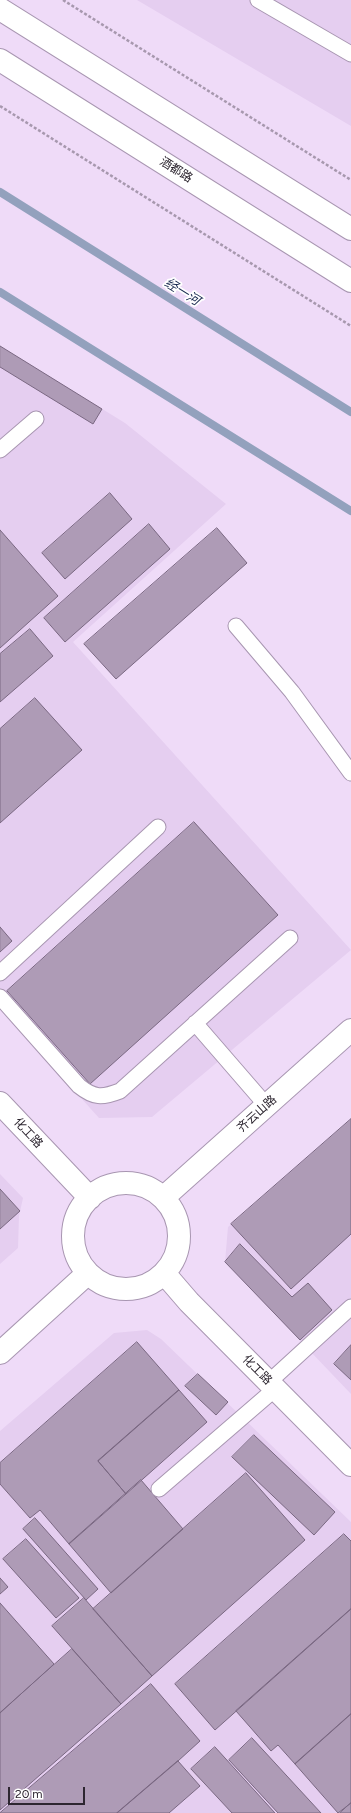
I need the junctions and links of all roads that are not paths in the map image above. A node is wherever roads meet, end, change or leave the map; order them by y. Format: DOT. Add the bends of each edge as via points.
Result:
graph roads {
  1 [pos="258,0"];
  2 [pos="0,9"];
  3 [pos="351,54"];
  4 [pos="0,60"];
  5 [pos="351,229"];
  6 [pos="351,281"];
  7 [pos="36,419"];
  8 [pos="0,450"];
  9 [pos="236,626"];
  10 [pos="351,773"];
  11 [pos="158,826"];
  12 [pos="290,938"];
  13 [pos="0,972"];
  14 [pos="0,997"];
  15 [pos="195,1023"];
  16 [pos="351,1030"];
  17 [pos="0,1103"];
  18 [pos="266,1105"];
  19 [pos="90,1198"];
  20 [pos="163,1198"];
  21 [pos="88,1273"];
  22 [pos="164,1273"];
  23 [pos="351,1307"];
  24 [pos="0,1354"];
  25 [pos="272,1385"];
  26 [pos="351,1465"];
  27 [pos="159,1490"];
  1 -- 3 [label="lane"];
  2 -- 5 [label="street"];
  4 -- 6 [label="street, 酒都路"];
  7 -- 8 [label="lane"];
  9 -- 10 [label="lane" via="292,692"];
  11 -- 13 [label="lane"];
  12 -- 15 [label="lane"];
  14 -- 15 [label="lane" via="79,1086 89,1094 99,1096 120,1091"];
  15 -- 18 [label="lane"];
  16 -- 18 [label="street, 齐云山路"];
  17 -- 19 [label="street, 化工路"];
  18 -- 20 [label="street, 齐云山路"];
  19 -- 20 [label="street" via="101,1190 126,1183 140,1185"];
  19 -- 21 [label="street" via="83,1207 74,1229 76,1253"];
  20 -- 22 [label="street" via="173,1211 178,1226 179,1243 174,1260"];
  21 -- 22 [label="street" via="99,1282 126,1289 153,1282"];
  21 -- 24 [label="street"];
  22 -- 25 [label="street, 化工路" via="189,1302"];
  23 -- 25 [label="lane"];
  25 -- 26 [label="street, 化工路"];
  25 -- 27 [label="lane"];
}
